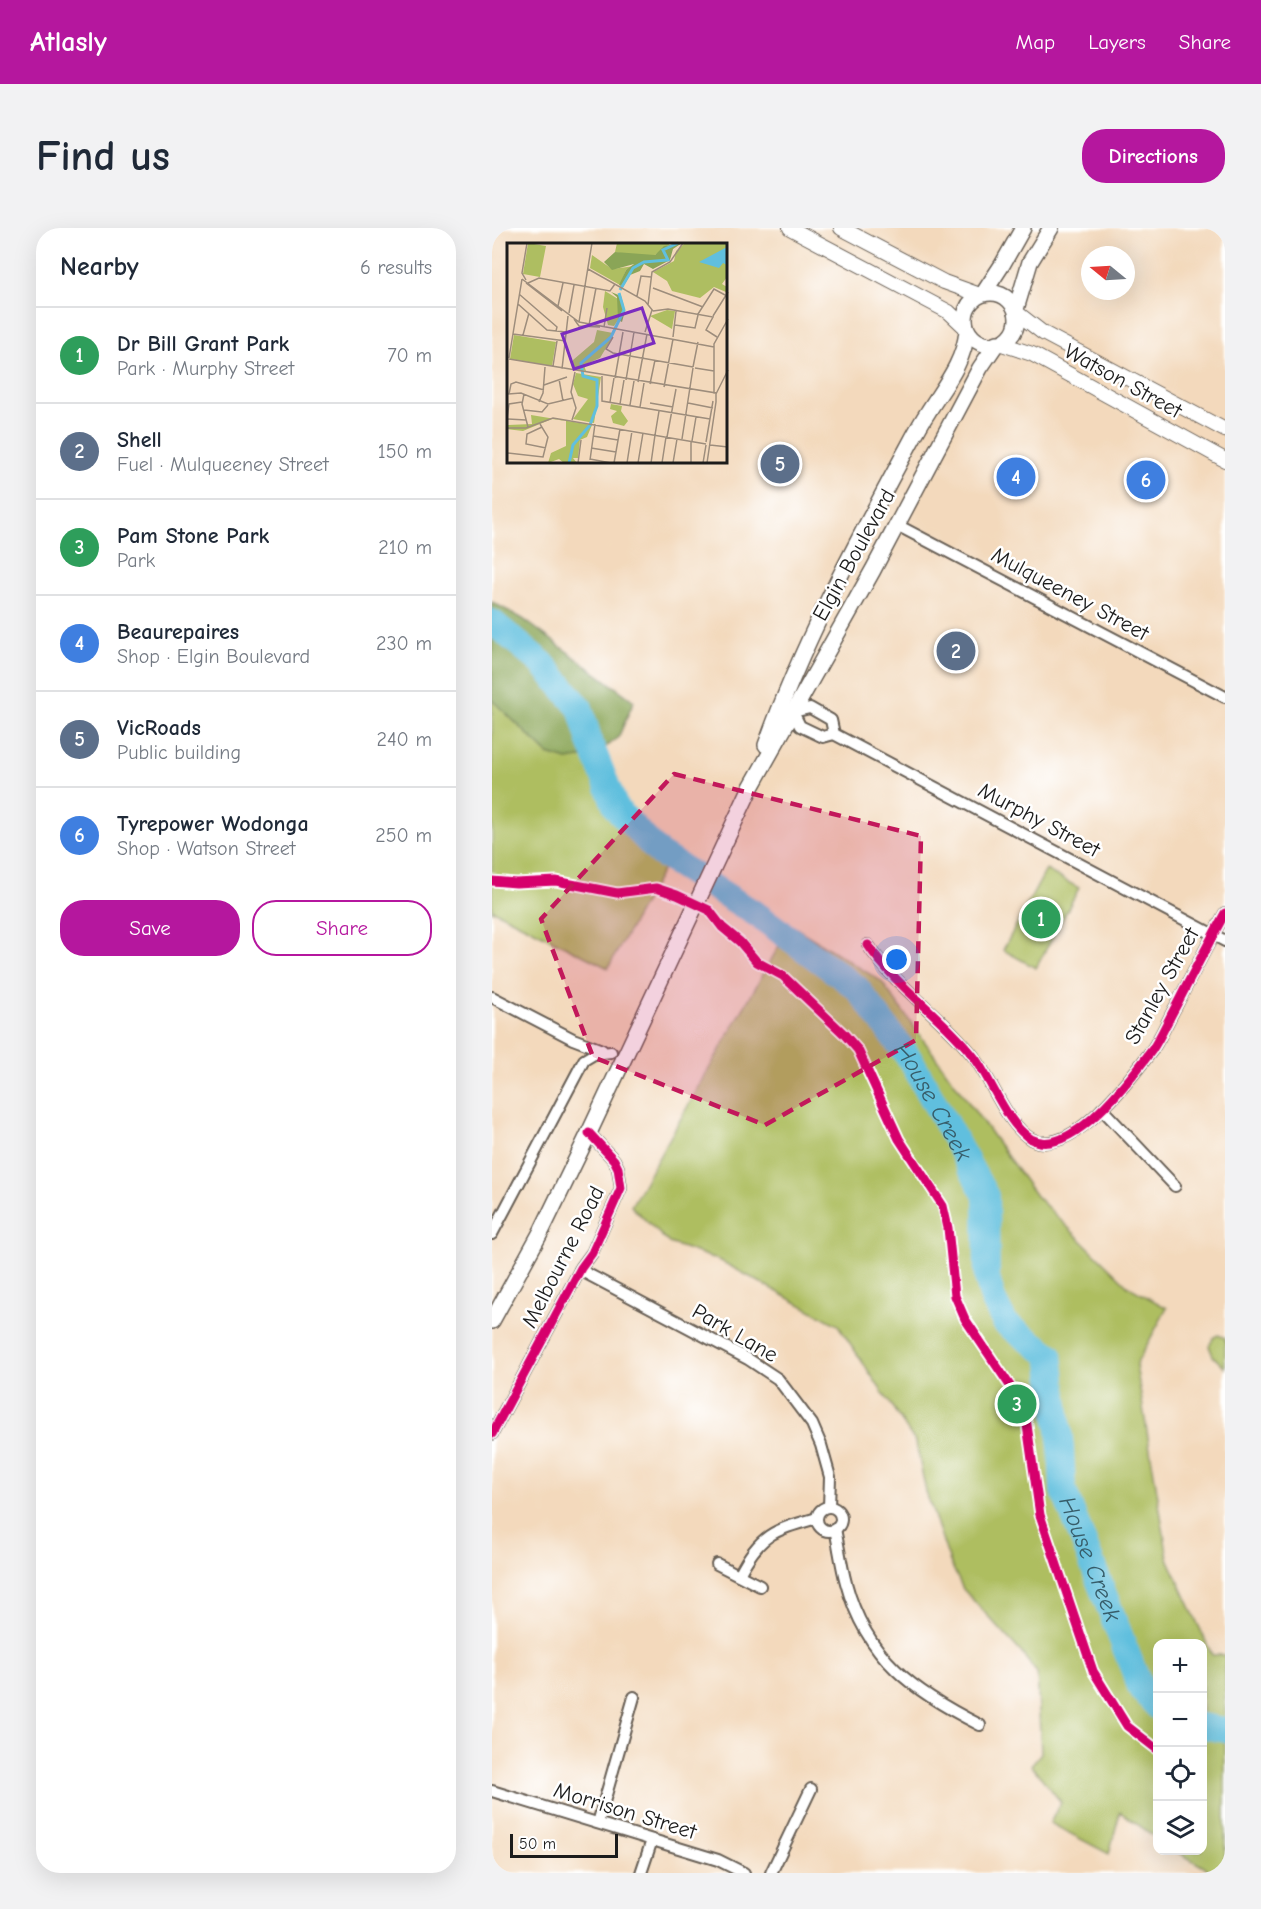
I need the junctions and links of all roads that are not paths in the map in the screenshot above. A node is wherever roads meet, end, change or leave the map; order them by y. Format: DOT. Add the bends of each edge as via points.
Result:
graph roads {
  1 [pos="790,228"];
  2 [pos="841,228"];
  3 [pos="1023,228"];
  4 [pos="1051,228"];
  5 [pos="982,294"];
  6 [pos="1016,310"];
  7 [pos="967,330"];
  8 [pos="998,343"];
  9 [pos="1108,369"];
  10 [pos="1096,391"];
  11 [pos="1188,411"];
  12 [pos="1225,430"];
  13 [pos="1175,434"];
  14 [pos="1225,460"];
  15 [pos="897,525"];
  16 [pos="845,564"];
  17 [pos="873,570"];
  18 [pos="800,658"];
  19 [pos="817,667"];
  20 [pos="1225,697"];
  21 [pos="787,709"];
  22 [pos="834,734"];
  23 [pos="717,858"];
  24 [pos="1225,913"];
  25 [pos="1213,935"];
  26 [pos="1225,941"];
  27 [pos="868,945"];
  28 [pos="492,997"];
  29 [pos="573,1039"];
  30 [pos="628,1051"];
  31 [pos="611,1052"];
  32 [pos="579,1070"];
  33 [pos="1102,1109"];
  34 [pos="589,1133"];
  35 [pos="1175,1186"];
  36 [pos="492,1234"];
  37 [pos="580,1270"];
  38 [pos="497,1305"];
  39 [pos="492,1321"];
  40 [pos="492,1434"];
  41 [pos="829,1506"];
  42 [pos="817,1518"];
  43 [pos="835,1529"];
  44 [pos="717,1564"];
  45 [pos="739,1575"];
  46 [pos="760,1586"];
  47 [pos="634,1697"];
  48 [pos="980,1725"];
  49 [pos="811,1789"];
  50 [pos="492,1791"];
  51 [pos="598,1823"];
  52 [pos="652,1839"];
  53 [pos="641,1873"];
  54 [pos="744,1873"];
  55 [pos="771,1873"];
  1 -- 7 [label="street" via="949,312"];
  2 -- 5 [label="street" via="944,282"];
  3 -- 5 [label="main road"];
  4 -- 6 [label="main road" via="1030,262"];
  5 -- 6 [label="main road" via="1003,296"];
  5 -- 7 [label="main road" via="968,308"];
  6 -- 8 [label="main road" via="1012,334"];
  6 -- 9 [label="street, Watson Street" via="1043,333"];
  7 -- 8 [label="main road" via="978,342"];
  7 -- 16 [label="main road, Elgin Boulevard" via="957,366 924,418"];
  8 -- 10 [label="street, Watson Street" via="1032,354"];
  8 -- 15 [label="main road, Elgin Boulevard" via="980,368"];
  9 -- 10 [label="street"];
  9 -- 11 [label="street, Watson Street"];
  10 -- 13 [label="street, Watson Street"];
  11 -- 12 [label="street, Watson Street"];
  11 -- 13 [label="street"];
  13 -- 14 [label="street, Watson Street"];
  15 -- 17 [label="main road, Elgin Boulevard"];
  15 -- 20 [label="street, Mulqueeney Street"];
  16 -- 17 [label="main road" via="861,572"];
  16 -- 18 [label="main road, Elgin Boulevard"];
  17 -- 19 [label="main road, Elgin Boulevard"];
  18 -- 19 [label="main road"];
  18 -- 21 [label="main road, Elgin Boulevard"];
  19 -- 21 [label="main road, Elgin Boulevard"];
  21 -- 22 [label="street, Murphy Street" via="800,726 823,736"];
  21 -- 22 [label="street, Murphy Street" via="810,708 831,720"];
  21 -- 23 [label="main road, Elgin Boulevard"];
  22 -- 25 [label="street, Murphy Street"];
  23 -- 30 [label="main road, Melbourne Road"];
  24 -- 25 [label="street, Stanley Street"];
  25 -- 26 [label="street, Murphy Street"];
  25 -- 33 [label="street, Stanley Street" via="1153,1049"];
  27 -- 33 [label="street, Stanley Street" via="880,963 975,1058 1007,1113 1029,1138 1052,1142 1076,1133"];
  28 -- 29 [label="street"];
  29 -- 31 [label="street"];
  29 -- 32 [label="street" via="580,1052"];
  30 -- 31 [label="street"];
  30 -- 34 [label="main road, Melbourne Road"];
  31 -- 32 [label="street" via="591,1054"];
  32 -- 36 [label="street"];
  33 -- 35 [label="street"];
  34 -- 37 [label="street, Melbourne Road" via="616,1162 621,1188 592,1253"];
  34 -- 38 [label="main road, Melbourne Road" via="542,1230"];
  37 -- 40 [label="street, Melbourne Road"];
  37 -- 41 [label="street, Park Lane" via="748,1359 778,1379 812,1424 821,1445 830,1478"];
  38 -- 39 [label="main road, Melbourne Road"];
  41 -- 42 [label="street"];
  41 -- 43 [label="street" via="837,1509 841,1517"];
  42 -- 43 [label="street" via="826,1530"];
  42 -- 45 [label="street" via="766,1537"];
  43 -- 48 [label="street" via="846,1584 872,1642 908,1682"];
  44 -- 45 [label="street"];
  45 -- 46 [label="street"];
  47 -- 51 [label="street"];
  49 -- 55 [label="street"];
  50 -- 51 [label="street, Morrison Street"];
  51 -- 52 [label="street, Morrison Street"];
  52 -- 53 [label="street"];
  52 -- 54 [label="street, Morrison Street" via="718,1860"];
}
